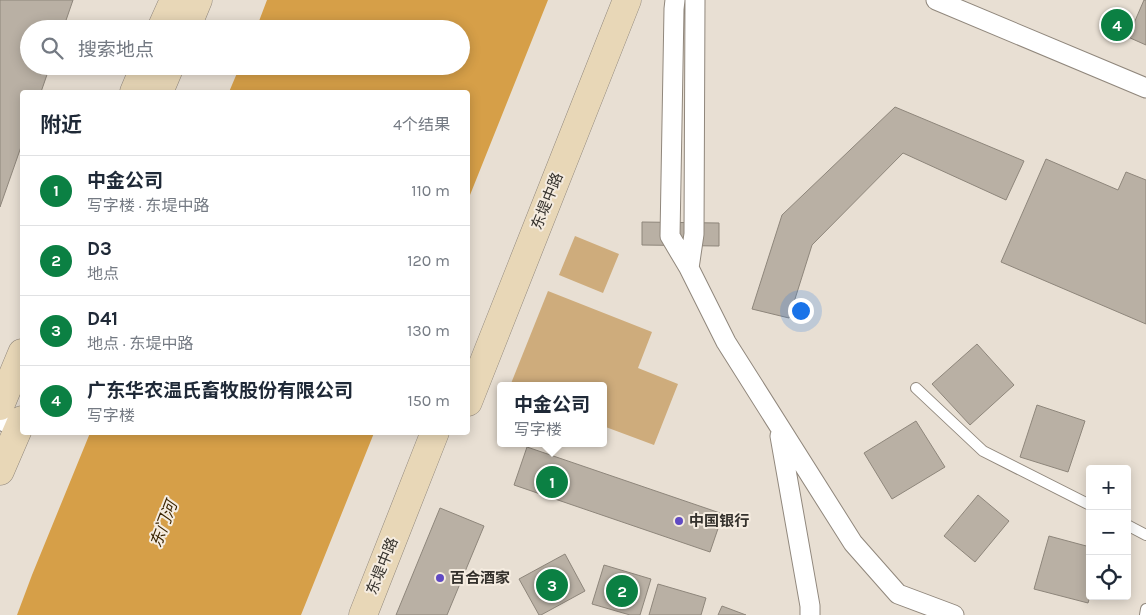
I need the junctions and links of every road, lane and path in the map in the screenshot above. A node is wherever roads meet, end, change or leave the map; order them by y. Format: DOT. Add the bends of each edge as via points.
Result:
graph roads {
  1 [pos="174,0"];
  2 [pos="198,0"];
  3 [pos="607,0"];
  4 [pos="627,0"];
  5 [pos="675,0"];
  6 [pos="695,0"];
  7 [pos="936,0"];
  8 [pos="165,20"];
  9 [pos="190,20"];
  10 [pos="141,75"];
  11 [pos="167,75"];
  12 [pos="1146,88"];
  13 [pos="135,90"];
  14 [pos="161,90"];
  15 [pos="688,268"];
  16 [pos="470,347"];
  17 [pos="20,359"];
  18 [pos="916,388"];
  19 [pos="470,397"];
  20 [pos="0,406"];
  21 [pos="14,422"];
  22 [pos="778,425"];
  23 [pos="434,435"];
  24 [pos="455,435"];
  25 [pos="0,471"];
  26 [pos="1086,503"];
  27 [pos="1131,527"];
  28 [pos="1146,535"];
  29 [pos="1146,609"];
  30 [pos="363,615"];
  31 [pos="383,615"];
  32 [pos="810,615"];
  33 [pos="954,615"];
  34 [pos="1145,615"];
  1 -- 8 [label="main road"];
  2 -- 9 [label="main road"];
  3 -- 16 [label="main road, 东堤中路"];
  4 -- 19 [label="main road, 东堤中路"];
  5 -- 15 [label="street" via="670,236"];
  6 -- 15 [label="street" via="694,234"];
  7 -- 12 [label="street"];
  10 -- 13 [label="main road"];
  11 -- 14 [label="main road"];
  15 -- 22 [label="street" via="726,342"];
  17 -- 20 [label="main road"];
  18 -- 26 [label="lane" via="983,451"];
  21 -- 25 [label="main road"];
  22 -- 32 [label="street"];
  22 -- 33 [label="street" via="852,543 898,594"];
  23 -- 30 [label="main road, 东堤中路"];
  24 -- 31 [label="main road, 东堤中路"];
  27 -- 28 [label="lane"];
  29 -- 34 [label="lane"];
}
